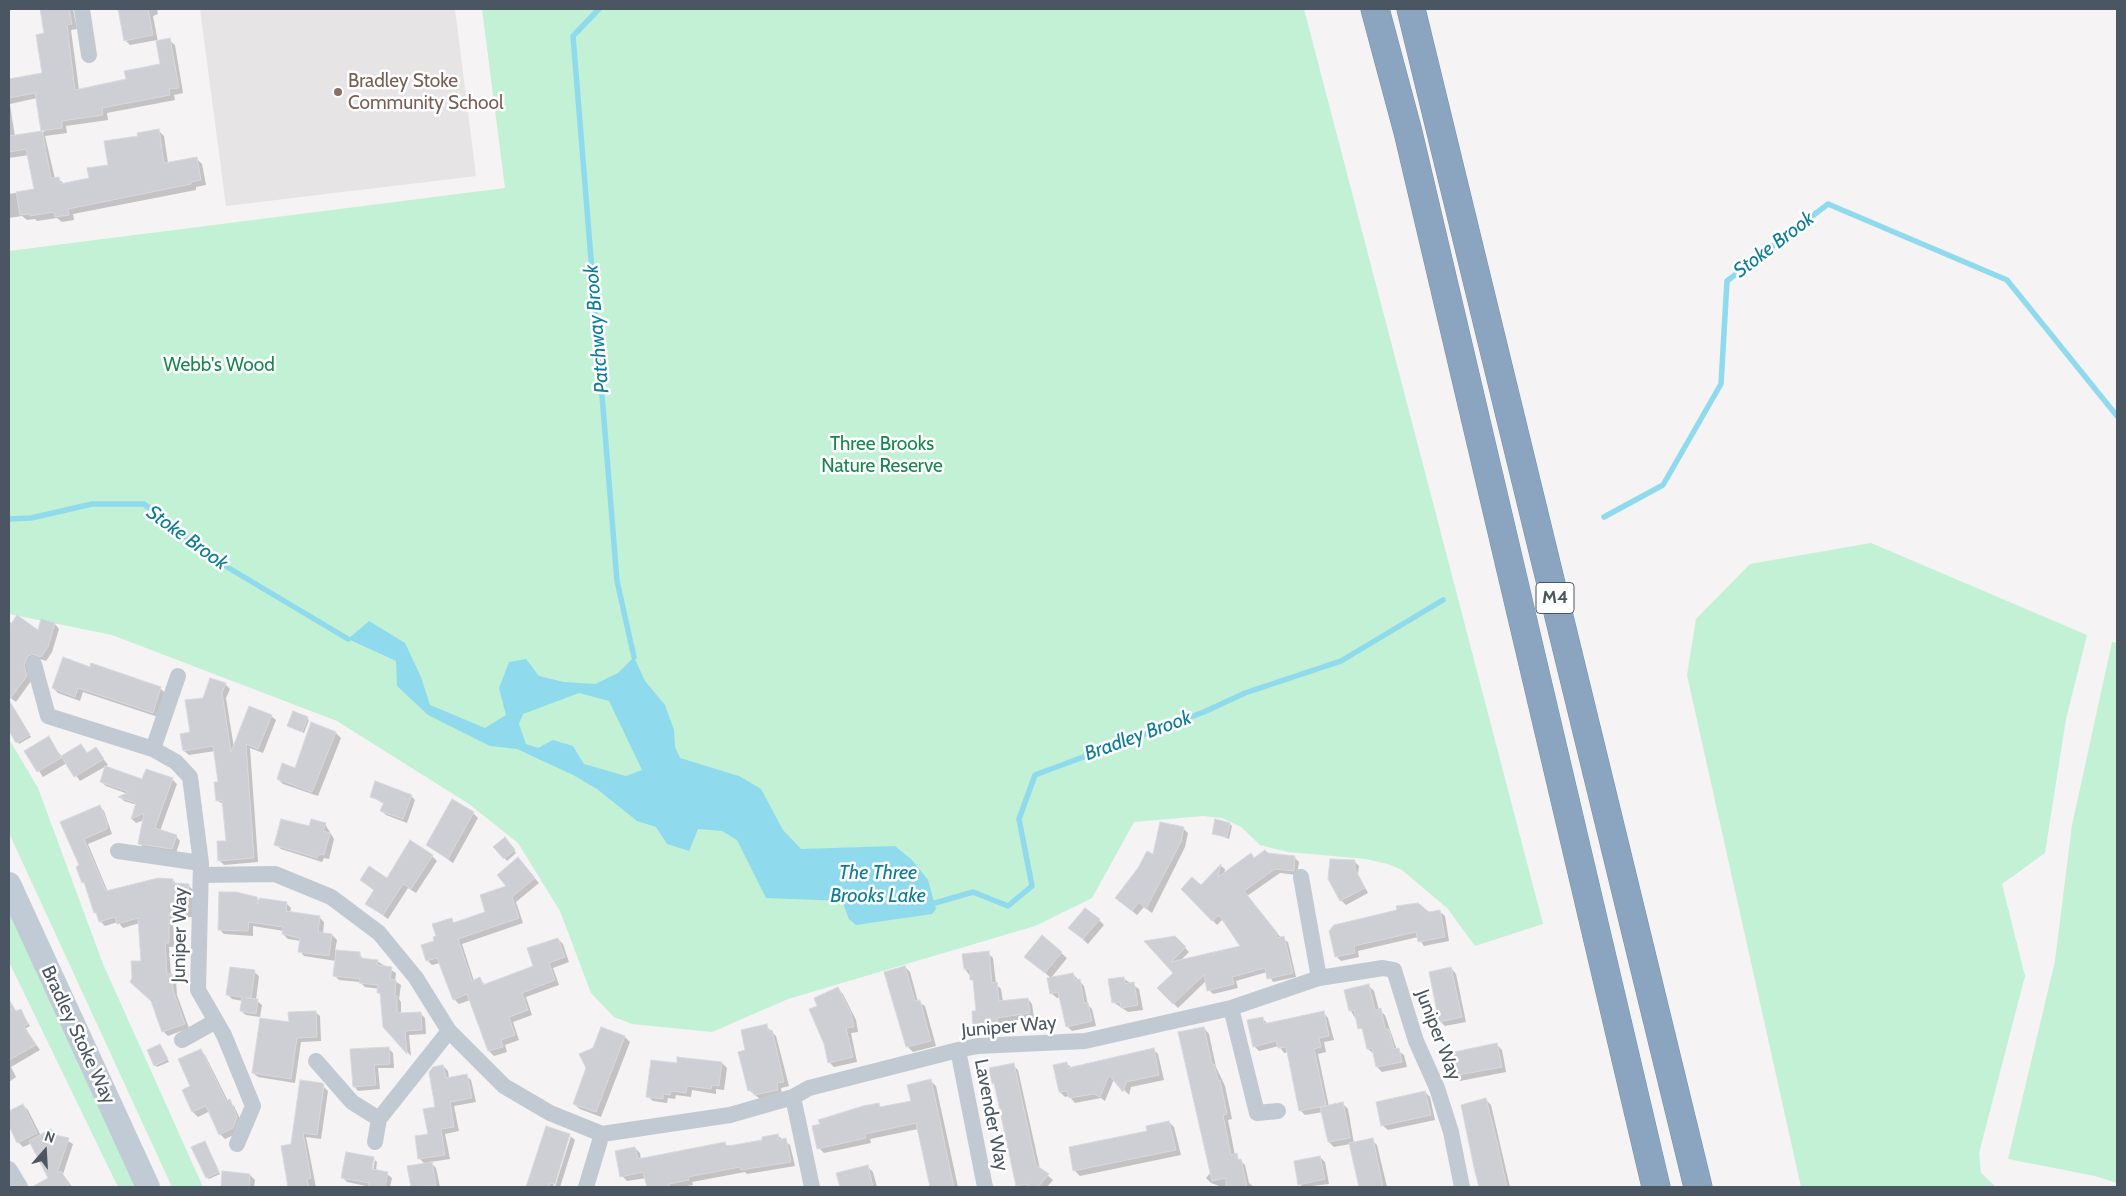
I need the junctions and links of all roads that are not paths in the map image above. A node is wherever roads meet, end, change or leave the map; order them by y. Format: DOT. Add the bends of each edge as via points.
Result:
graph roads {
  1 [pos="82,9"];
  2 [pos="1375,9"];
  3 [pos="1411,9"];
  4 [pos="90,55"];
  5 [pos="34,664"];
  6 [pos="178,676"];
  7 [pos="154,748"];
  8 [pos="118,851"];
  9 [pos="201,869"];
  10 [pos="1301,877"];
  11 [pos="9,884"];
  12 [pos="1319,978"];
  13 [pos="1231,1008"];
  14 [pos="216,1021"];
  15 [pos="448,1031"];
  16 [pos="182,1040"];
  17 [pos="958,1050"];
  18 [pos="316,1061"];
  19 [pos="793,1097"];
  20 [pos="1278,1111"];
  21 [pos="379,1119"];
  22 [pos="602,1134"];
  23 [pos="375,1142"];
  24 [pos="237,1144"];
  25 [pos="148,1187"];
  26 [pos="586,1187"];
  27 [pos="812,1187"];
  28 [pos="984,1187"];
  29 [pos="1462,1187"];
  30 [pos="1656,1187"];
  31 [pos="1698,1187"];
  1 -- 4 [label="street"];
  2 -- 30 [label="highway, M4" via="1408,132"];
  3 -- 31 [label="highway, M4"];
  5 -- 7 [label="street, Juniper Way" via="48,716"];
  6 -- 7 [label="street"];
  7 -- 9 [label="street, Juniper Way" via="176,762 190,777"];
  8 -- 9 [label="street, Juniper Way"];
  9 -- 14 [label="street, Juniper Way" via="198,990"];
  9 -- 15 [label="street, Juniper Way" via="275,874 331,898 379,933 416,978"];
  10 -- 12 [label="street"];
  11 -- 25 [label="street, Bradley Stoke Way"];
  12 -- 13 [label="street, Juniper Way"];
  12 -- 29 [label="street, Juniper Way" via="1383,968 1394,970 1416,1041 1437,1088"];
  13 -- 17 [label="street, Juniper Way" via="1085,1041 978,1046"];
  13 -- 20 [label="street" via="1257,1113"];
  14 -- 16 [label="street"];
  14 -- 24 [label="street, Juniper Way" via="253,1106"];
  15 -- 21 [label="street"];
  15 -- 22 [label="street, Juniper Way" via="504,1086 550,1113"];
  17 -- 19 [label="street, Juniper Way" via="809,1088"];
  17 -- 28 [label="street, Lavender Way"];
  18 -- 21 [label="street" via="352,1102"];
  19 -- 22 [label="street, Juniper Way" via="730,1115"];
  19 -- 27 [label="street"];
  21 -- 23 [label="street"];
  22 -- 26 [label="street"];
}
